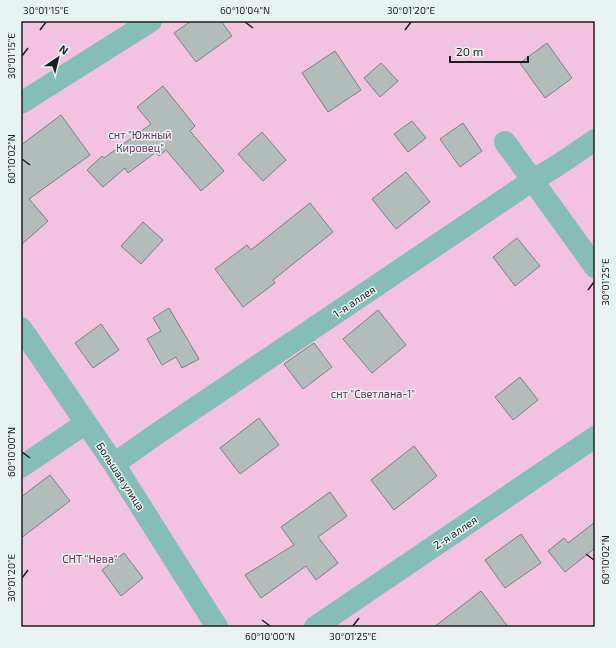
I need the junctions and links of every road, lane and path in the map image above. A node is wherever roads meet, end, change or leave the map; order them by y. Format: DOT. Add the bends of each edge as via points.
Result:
graph roads {
  1 [pos="151,21"];
  2 [pos="21,103"];
  3 [pos="595,140"];
  4 [pos="505,142"];
  5 [pos="533,180"];
  6 [pos="595,267"];
  7 [pos="21,328"];
  8 [pos="86,423"];
  9 [pos="595,437"];
  10 [pos="114,464"];
  11 [pos="21,467"];
  12 [pos="217,627"];
  13 [pos="315,627"];
  1 -- 2 [label="street"];
  3 -- 5 [label="street, 1-я аллея"];
  4 -- 5 [label="street"];
  5 -- 6 [label="street"];
  5 -- 10 [label="street, 1-я аллея"];
  7 -- 8 [label="street, Большая улица"];
  8 -- 10 [label="street, Большая улица"];
  8 -- 11 [label="street"];
  9 -- 13 [label="street, 2-я аллея"];
  10 -- 12 [label="street, Большая улица"];
}
